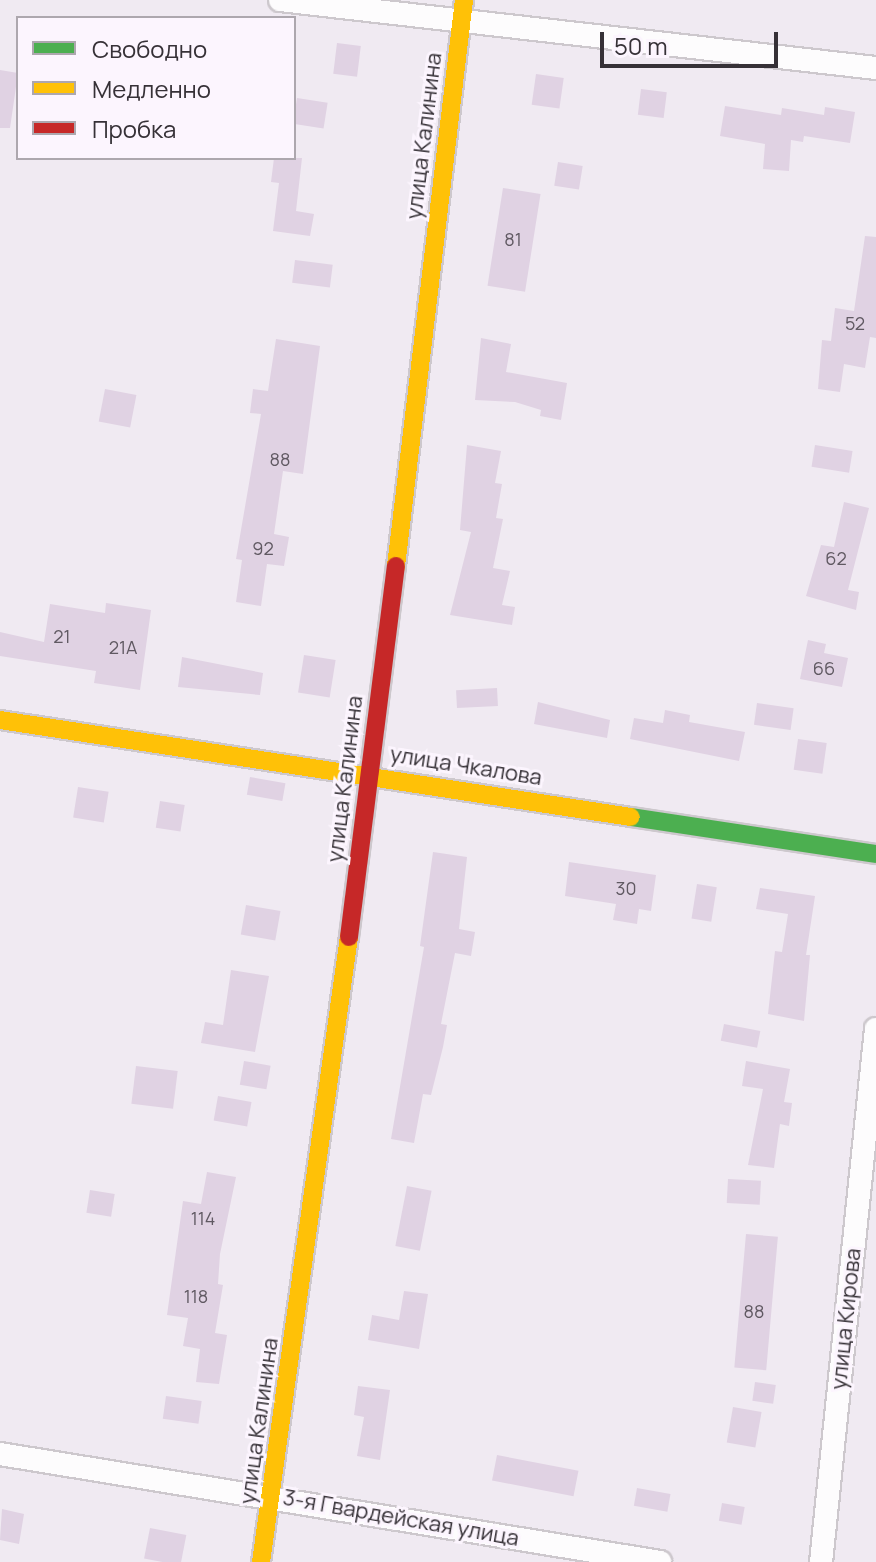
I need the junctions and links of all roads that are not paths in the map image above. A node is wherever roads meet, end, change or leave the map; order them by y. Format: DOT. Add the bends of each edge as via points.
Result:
graph roads {
  1 [pos="280,0"];
  2 [pos="464,0"];
  3 [pos="461,23"];
  4 [pos="876,68"];
  5 [pos="0,720"];
  6 [pos="371,776"];
  7 [pos="876,854"];
  8 [pos="876,1029"];
  9 [pos="0,1454"];
  10 [pos="274,1497"];
  11 [pos="261,1562"];
  12 [pos="660,1562"];
  13 [pos="821,1562"];
  1 -- 3 [label="street"];
  2 -- 3 [label="street, улица Калинина"];
  3 -- 4 [label="street"];
  3 -- 6 [label="street, улица Калинина"];
  5 -- 6 [label="street, улица Чкалова"];
  6 -- 7 [label="street, улица Чкалова"];
  6 -- 10 [label="street, улица Калинина"];
  8 -- 13 [label="street, улица Кирова"];
  9 -- 10 [label="street, 3-я Гвардейская улица"];
  10 -- 11 [label="street, улица Калинина"];
  10 -- 12 [label="street, 3-я Гвардейская улица"];
}
